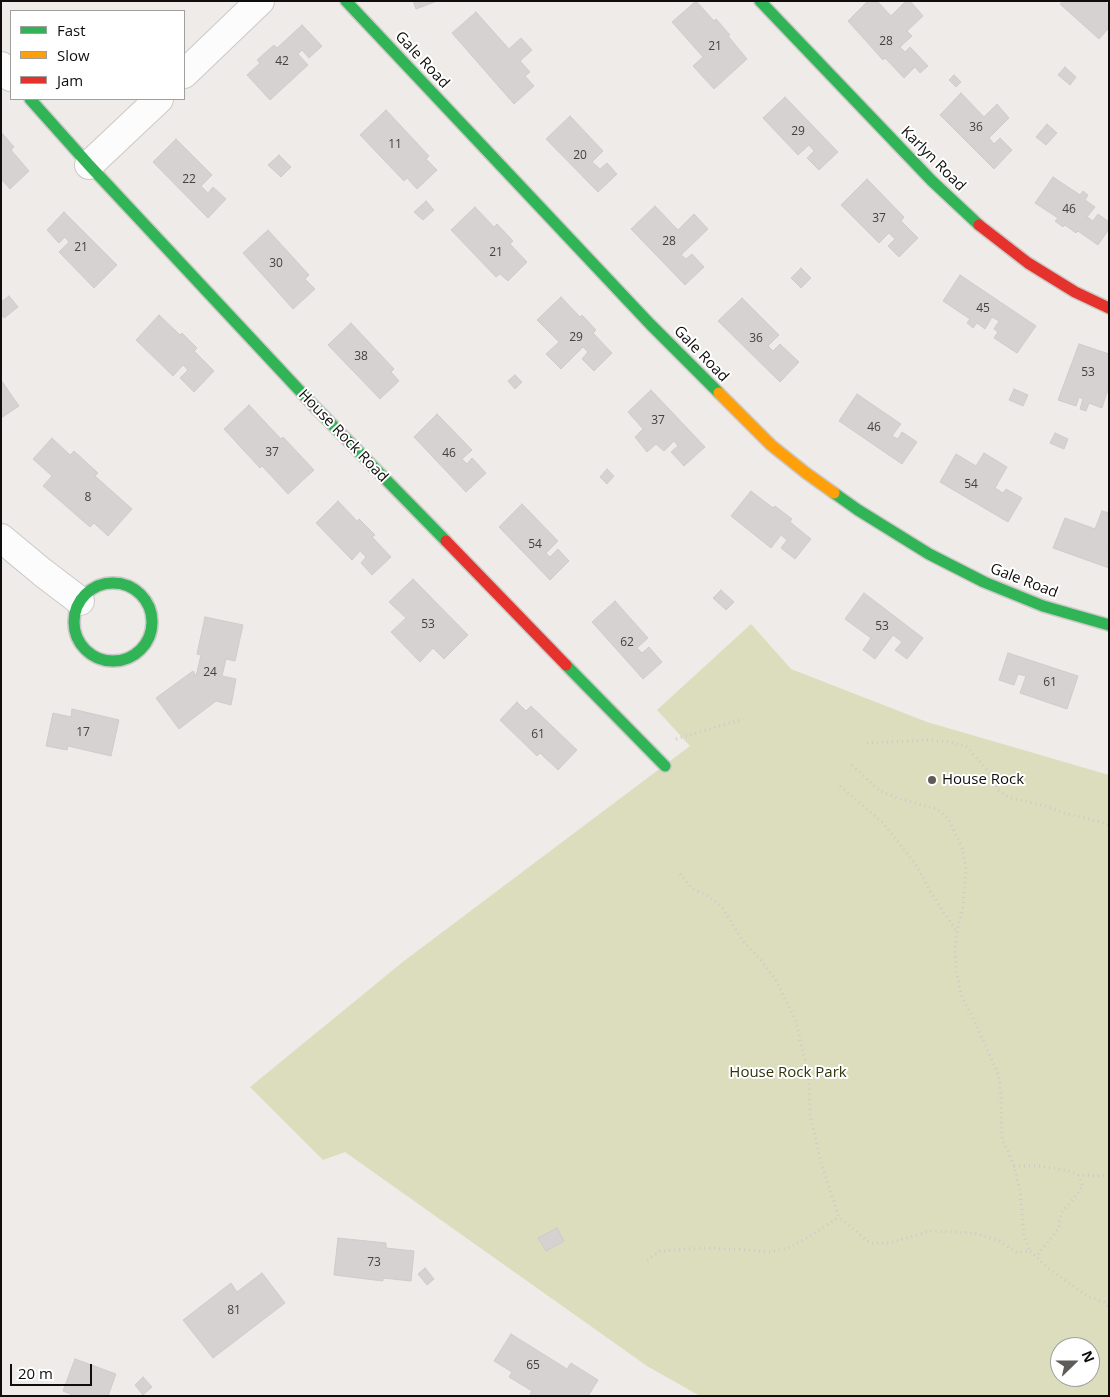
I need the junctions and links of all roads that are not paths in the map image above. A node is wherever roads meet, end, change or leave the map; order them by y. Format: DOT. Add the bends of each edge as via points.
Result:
graph roads {
  1 [pos="260,1"];
  2 [pos="346,1"];
  3 [pos="760,1"];
  4 [pos="1,66"];
  5 [pos="185,73"];
  6 [pos="10,77"];
  7 [pos="31,100"];
  8 [pos="157,100"];
  9 [pos="90,165"];
  10 [pos="1109,308"];
  11 [pos="1,538"];
  12 [pos="80,601"];
  13 [pos="1109,625"];
  14 [pos="665,766"];
  1 -- 5 [label="street"];
  2 -- 13 [label="street, Gale Road" via="664,337 771,445 858,510 929,554 984,582 1043,606"];
  3 -- 10 [label="street, Karlyn Road" via="932,181 982,227 1028,263"];
  4 -- 6 [label="street"];
  7 -- 9 [label="street, House Rock Road"];
  8 -- 9 [label="street"];
  9 -- 14 [label="street, House Rock Road" via="313,405"];
  11 -- 12 [label="street"];
  12 -- 12 [label="street" via="88,591 106,583 123,584 138,592 149,607 152,626 146,643 132,656 117,661 98,658 85,650 74,628"];
}
